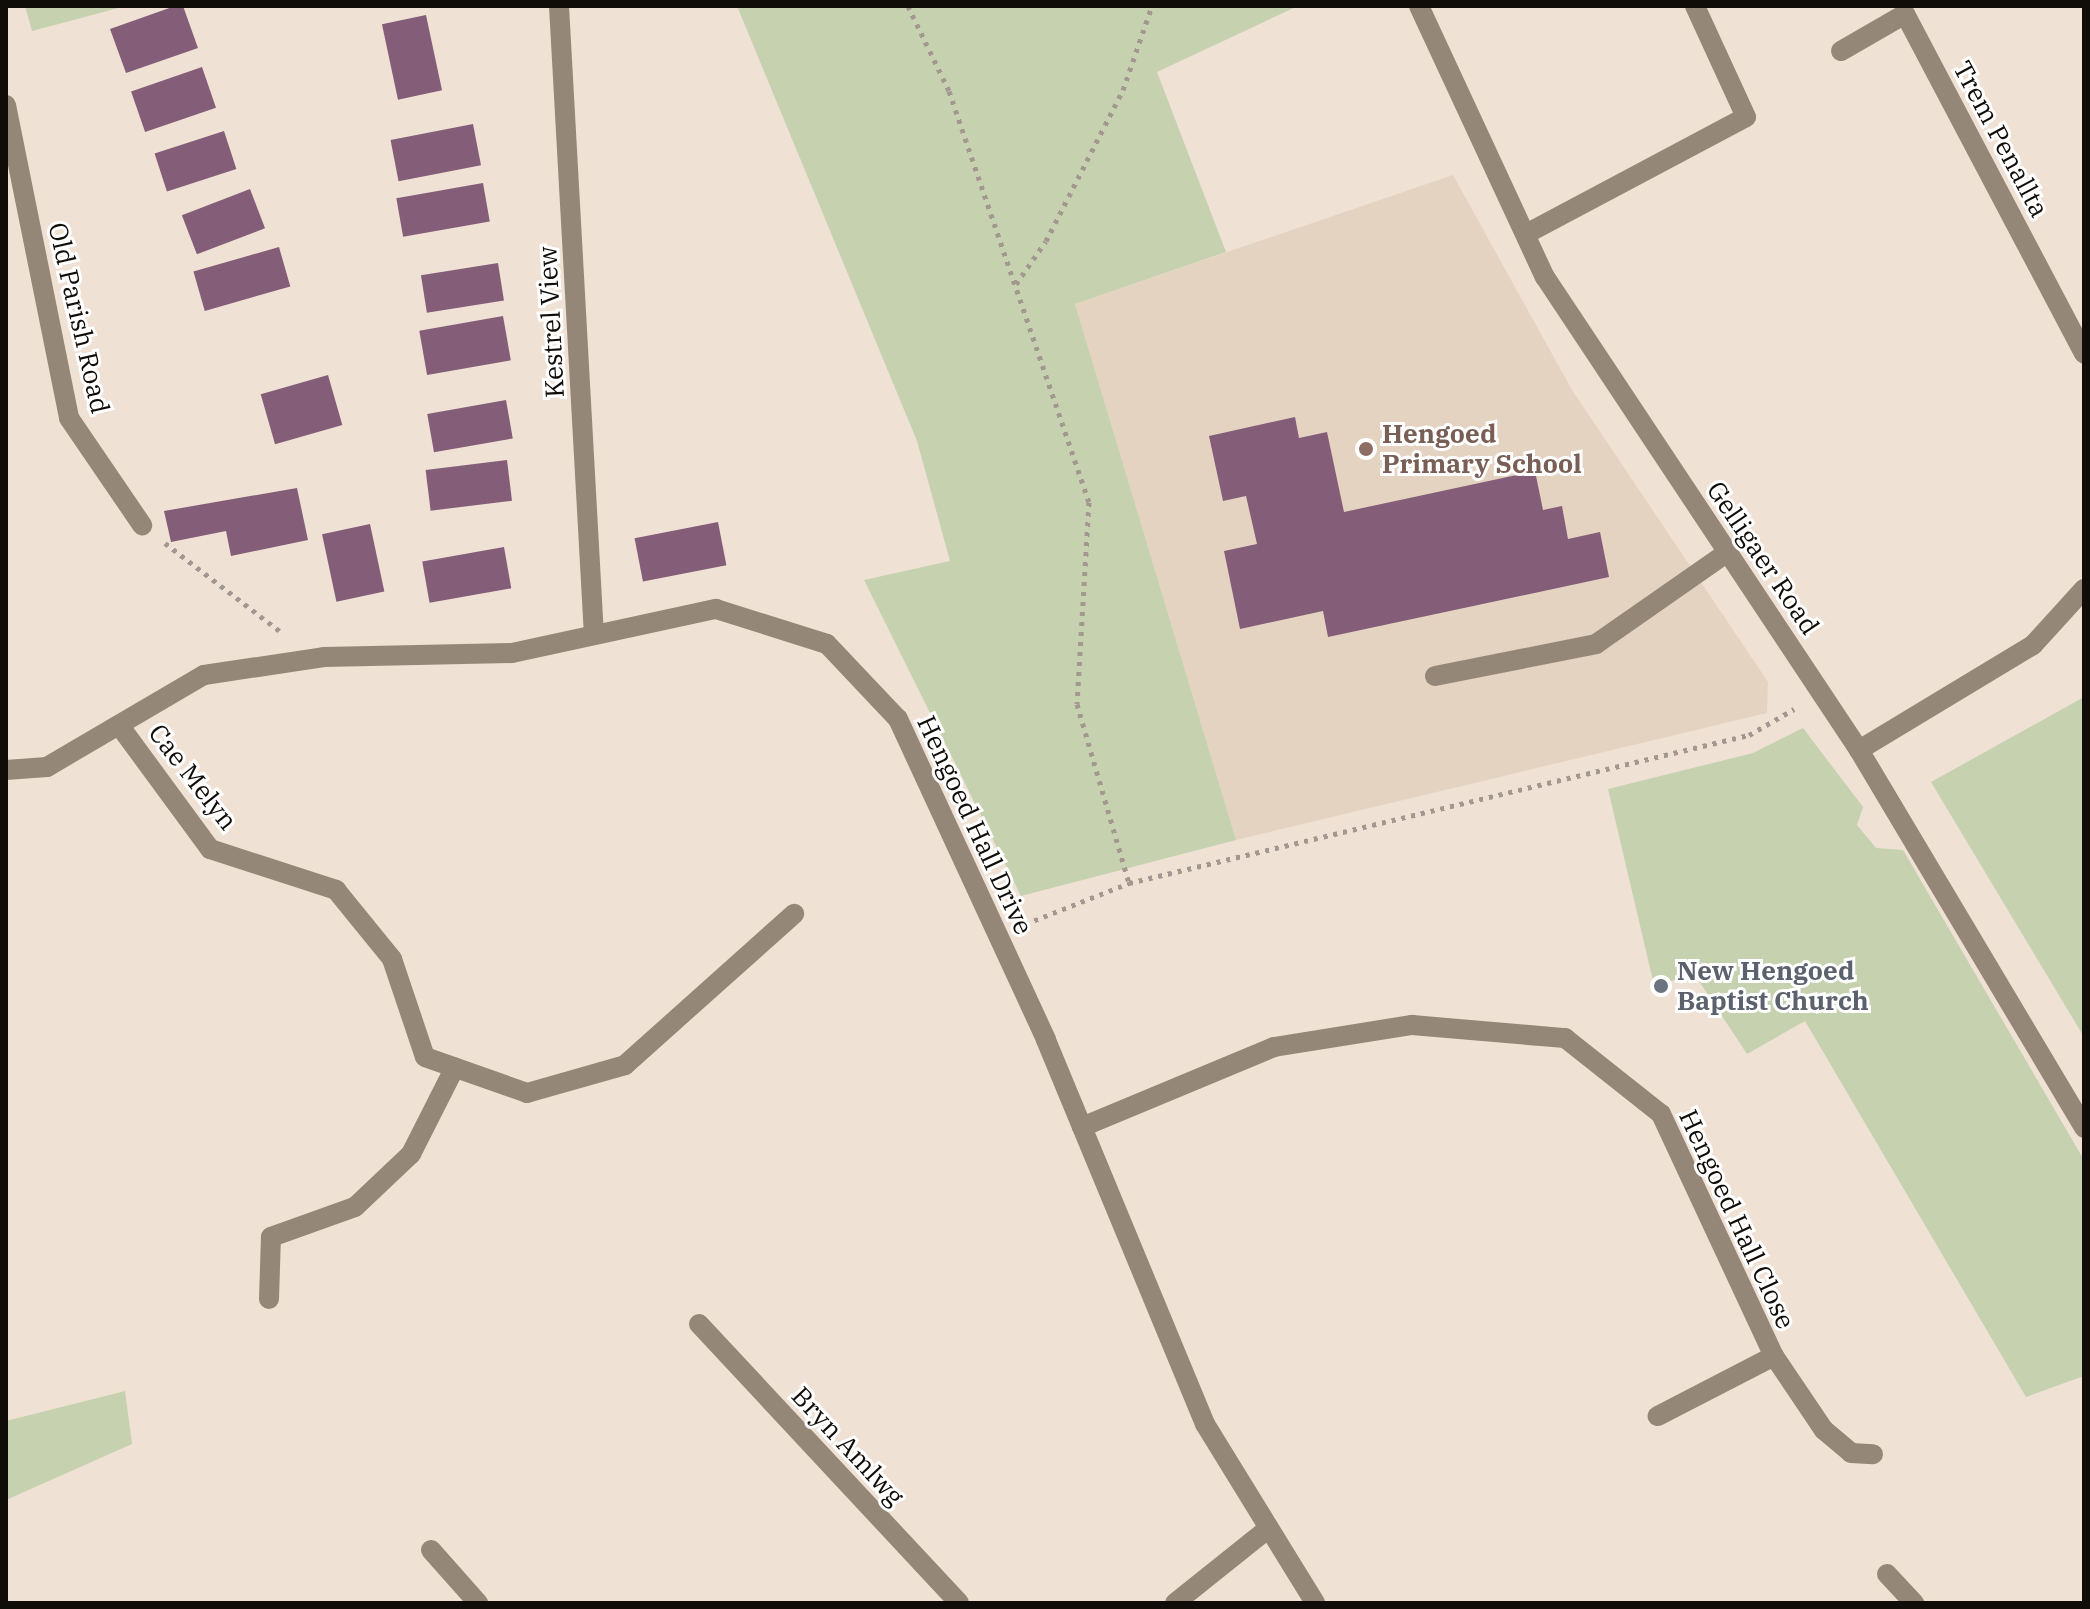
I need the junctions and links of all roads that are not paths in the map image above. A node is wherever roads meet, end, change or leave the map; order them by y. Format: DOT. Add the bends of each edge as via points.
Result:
graph roads {
  1 [pos="559,6"];
  2 [pos="1419,6"];
  3 [pos="1695,6"];
  4 [pos="1841,51"];
  5 [pos="6,105"];
  6 [pos="1526,234"];
  7 [pos="2084,354"];
  8 [pos="142,525"];
  9 [pos="1728,552"];
  10 [pos="2084,589"];
  11 [pos="594,635"];
  12 [pos="1435,676"];
  13 [pos="119,725"];
  14 [pos="1859,750"];
  15 [pos="6,770"];
  16 [pos="794,914"];
  17 [pos="455,1067"];
  18 [pos="1082,1127"];
  19 [pos="2084,1128"];
  20 [pos="269,1299"];
  21 [pos="699,1324"];
  22 [pos="1774,1356"];
  23 [pos="1658,1416"];
  24 [pos="1873,1454"];
  25 [pos="1269,1528"];
  26 [pos="431,1550"];
  27 [pos="1887,1574"];
  28 [pos="478,1603"];
  29 [pos="959,1603"];
  30 [pos="1175,1603"];
  31 [pos="1315,1603"];
  32 [pos="1914,1603"];
  1 -- 11 [label="street, Kestrel View"];
  2 -- 6 [label="street, Gelligaer Road"];
  3 -- 6 [label="street" via="1746,117"];
  4 -- 7 [label="street, Trem Penallta" via="1905,14"];
  5 -- 8 [label="street, Old Parish Road" via="69,418"];
  6 -- 9 [label="street, Gelligaer Road" via="1545,277"];
  9 -- 12 [label="street" via="1596,644"];
  9 -- 14 [label="street, Gelligaer Road"];
  10 -- 14 [label="street" via="2033,645"];
  11 -- 13 [label="street, Hengoed Hall Drive" via="512,653 324,657 204,675"];
  11 -- 18 [label="street, Hengoed Hall Drive" via="716,609 827,644 898,719"];
  13 -- 15 [label="street, Hengoed Hall Drive" via="47,767"];
  13 -- 17 [label="street, Cae Melyn" via="210,849 336,890 392,959 425,1057"];
  14 -- 19 [label="street, Gelligaer Road"];
  16 -- 17 [label="street, Cae Melyn" via="625,1065 527,1093"];
  17 -- 20 [label="street" via="411,1154 355,1207 271,1237"];
  18 -- 22 [label="street, Hengoed Hall Close" via="1274,1047 1412,1025 1565,1038 1661,1114"];
  18 -- 25 [label="street, Hengoed Hall Drive" via="1205,1424"];
  21 -- 29 [label="street, Bryn Amlwg"];
  22 -- 23 [label="street, Hengoed Hall Close"];
  22 -- 24 [label="street" via="1824,1430 1851,1453"];
  25 -- 30 [label="street"];
  25 -- 31 [label="street, Hengoed Hall Drive"];
  26 -- 28 [label="street"];
  27 -- 32 [label="street"];
}
